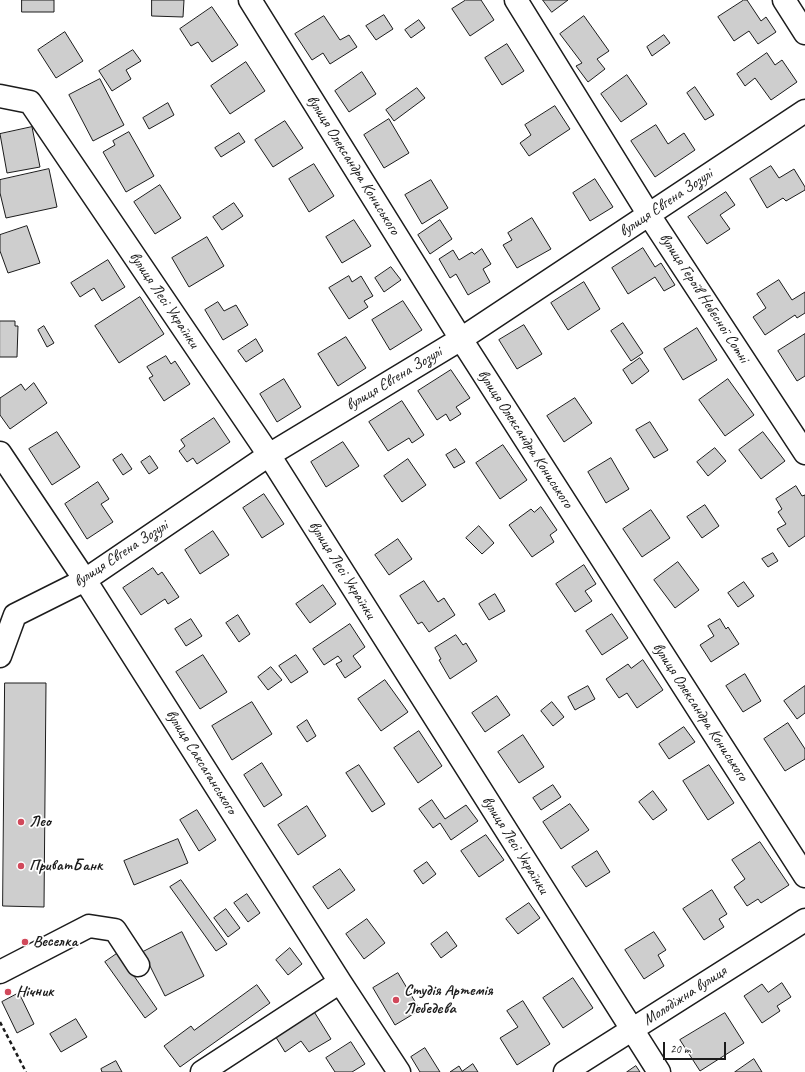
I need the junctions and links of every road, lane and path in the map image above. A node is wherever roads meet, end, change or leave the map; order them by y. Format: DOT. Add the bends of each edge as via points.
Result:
graph roads {
  1 [pos="250,0"];
  2 [pos="516,0"];
  3 [pos="784,0"];
  4 [pos="805,34"];
  5 [pos="0,96"];
  6 [pos="805,111"];
  7 [pos="649,215"];
  8 [pos="461,339"];
  9 [pos="0,453"];
  10 [pos="805,453"];
  11 [pos="269,454"];
  12 [pos="85,580"];
  13 [pos="0,656"];
  14 [pos="805,876"];
  15 [pos="805,920"];
  16 [pos="138,965"];
  17 [pos="0,972"];
  18 [pos="340,982"];
  19 [pos="0,1022"];
  20 [pos="632,1030"];
  21 [pos="26,1072"];
  22 [pos="202,1072"];
  23 [pos="399,1072"];
  24 [pos="565,1072"];
  25 [pos="659,1072"];
  1 -- 8 [label="street, вулиця Олександра Кониського"];
  2 -- 7 [label="street, вулиця Героїв Небесної Сотні"];
  3 -- 4 [label="street"];
  5 -- 11 [label="street, вулиця Лесі Українки" via="30,102"];
  6 -- 7 [label="street, вулиця Євгена Зозулі"];
  7 -- 8 [label="street, вулиця Євгена Зозулі"];
  7 -- 10 [label="street, вулиця Героїв Небесної Сотні"];
  8 -- 11 [label="street, вулиця Євгена Зозулі"];
  8 -- 14 [label="street, вулиця Олександра Кониського"];
  9 -- 12 [label="street, вулиця Саксаганського"];
  11 -- 12 [label="street, вулиця Євгена Зозулі"];
  11 -- 20 [label="street, вулиця Лесі Українки"];
  12 -- 13 [label="street, вулиця Євгена Зозулі" via="14,615"];
  12 -- 18 [label="street, вулиця Саксаганського"];
  15 -- 20 [label="street, Молодіжна вулиця"];
  16 -- 17 [label="street" via="116,930 89,926"];
  18 -- 22 [label="street"];
  18 -- 23 [label="street, вулиця Саксаганського"];
  19 -- 21 [label="path"];
  20 -- 24 [label="street, Молодіжна вулиця"];
  20 -- 25 [label="street, вулиця Лесі Українки"];
}
